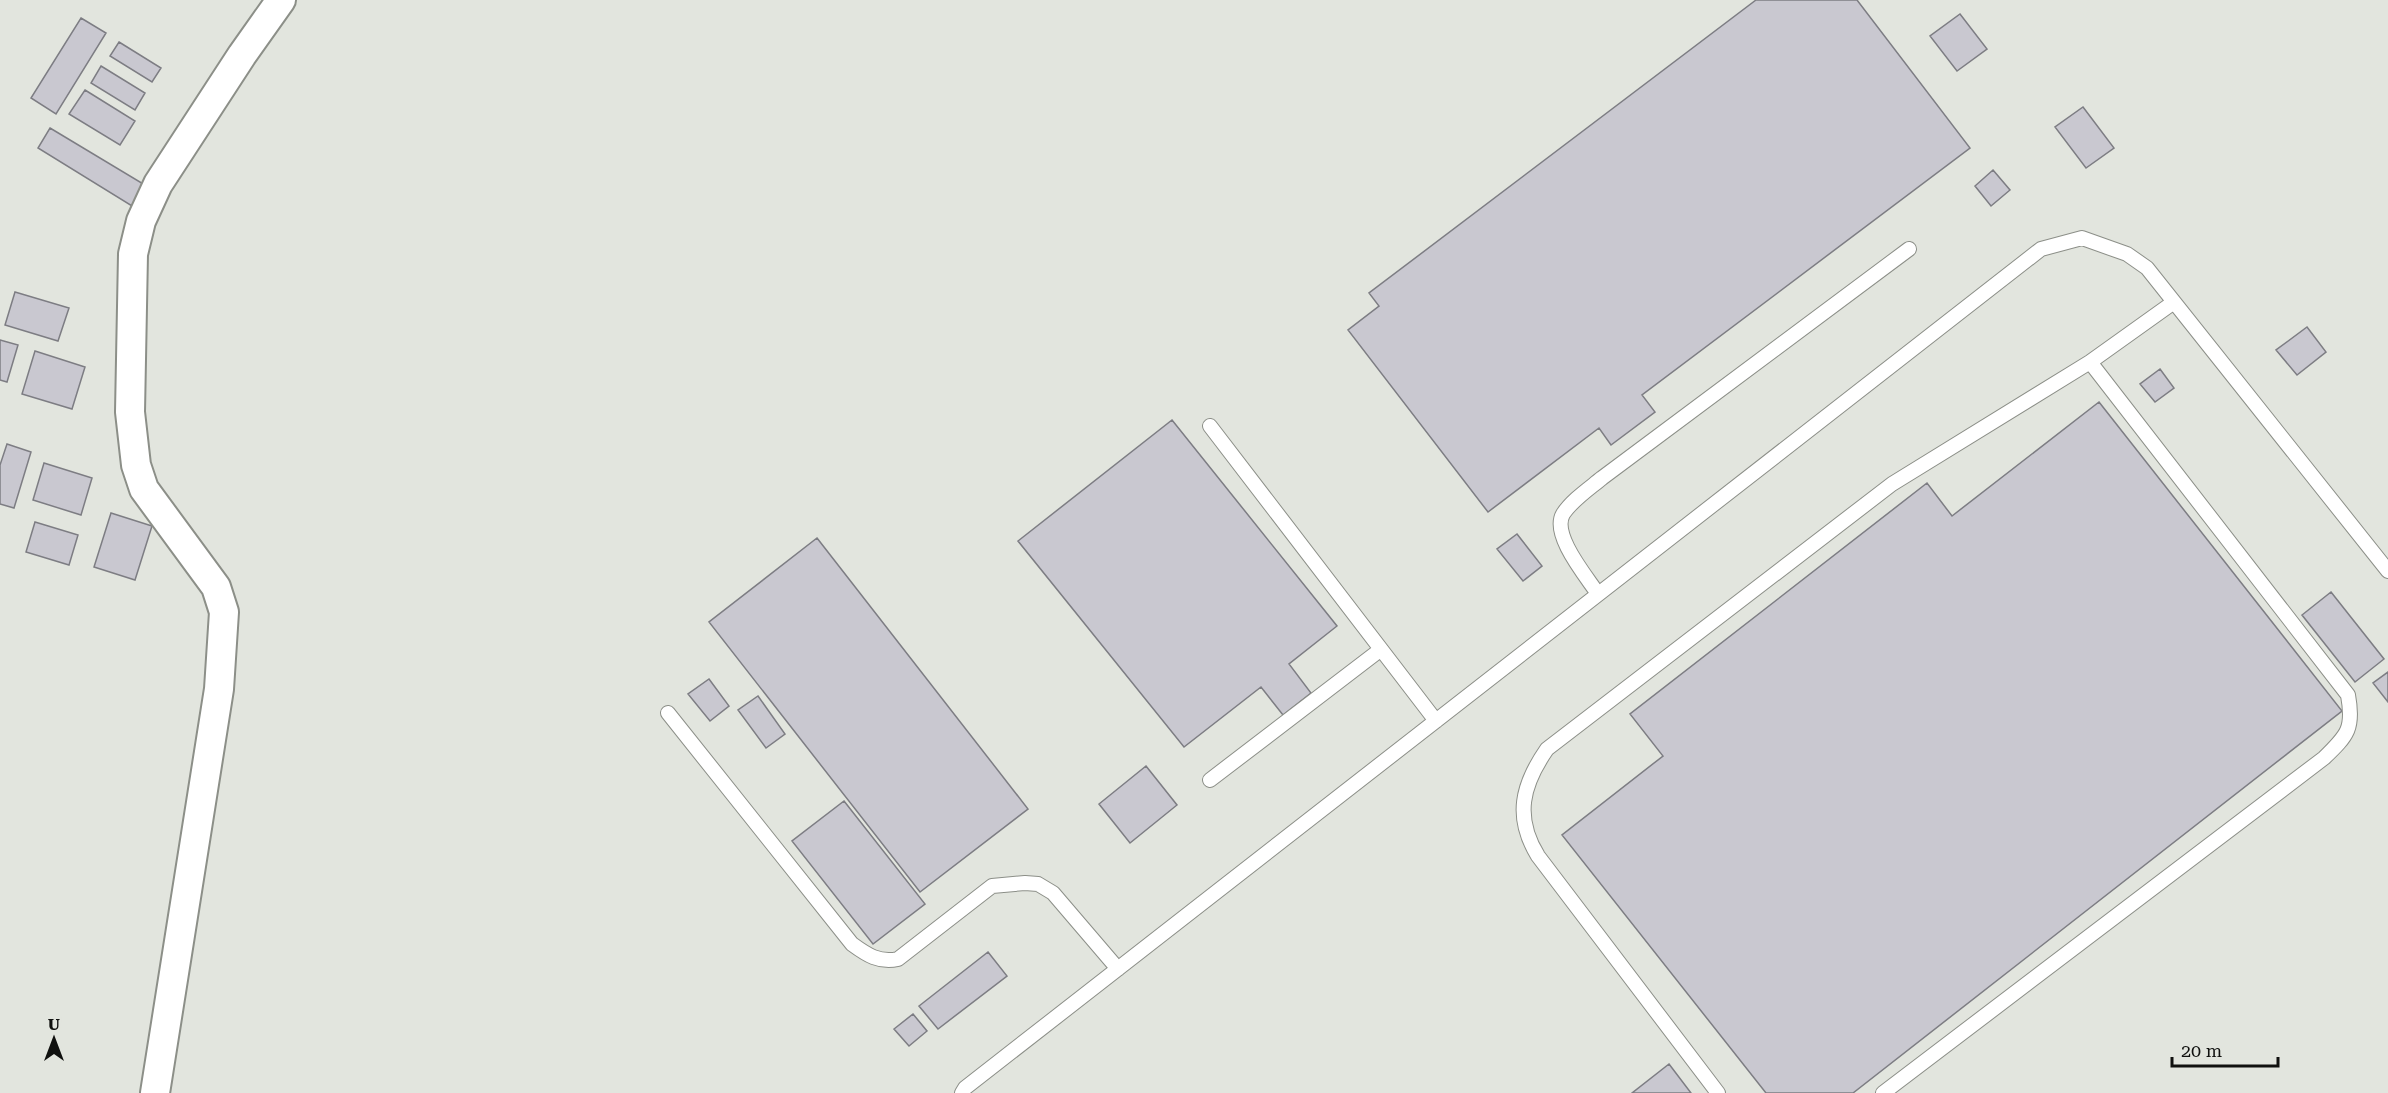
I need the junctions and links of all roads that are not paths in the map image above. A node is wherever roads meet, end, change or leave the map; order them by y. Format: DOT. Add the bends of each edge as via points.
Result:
graph roads {
  1 [pos="281,0"];
  2 [pos="1909,249"];
  3 [pos="2174,302"];
  4 [pos="2090,362"];
  5 [pos="1210,426"];
  6 [pos="2388,571"];
  7 [pos="1598,594"];
  8 [pos="1380,650"];
  9 [pos="668,713"];
  10 [pos="1436,721"];
  11 [pos="1210,780"];
  12 [pos="1118,969"];
  13 [pos="155,1093"];
  14 [pos="962,1093"];
  15 [pos="1718,1093"];
  16 [pos="1883,1093"];
  1 -- 13 [label="street" via="158,184 141,221 134,254 130,412 136,465 144,489 216,587 224,612 219,689"];
  2 -- 7 [label="lane" via="1571,505 1562,516 1562,533"];
  3 -- 4 [label="lane"];
  3 -- 6 [label="lane"];
  3 -- 7 [label="lane" via="2147,268 2106,245 2082,238 2041,249"];
  4 -- 15 [label="lane" via="1892,484 1546,748 1532,769 1523,817 1527,837"];
  4 -- 16 [label="lane" via="2348,695 2352,717 2343,740 2325,758"];
  5 -- 8 [label="lane"];
  7 -- 10 [label="lane"];
  8 -- 10 [label="lane"];
  8 -- 11 [label="lane"];
  9 -- 12 [label="lane" via="852,944 868,956 898,959 992,886 1025,883 1038,884 1053,893"];
  10 -- 12 [label="lane"];
  12 -- 14 [label="lane"];
}
